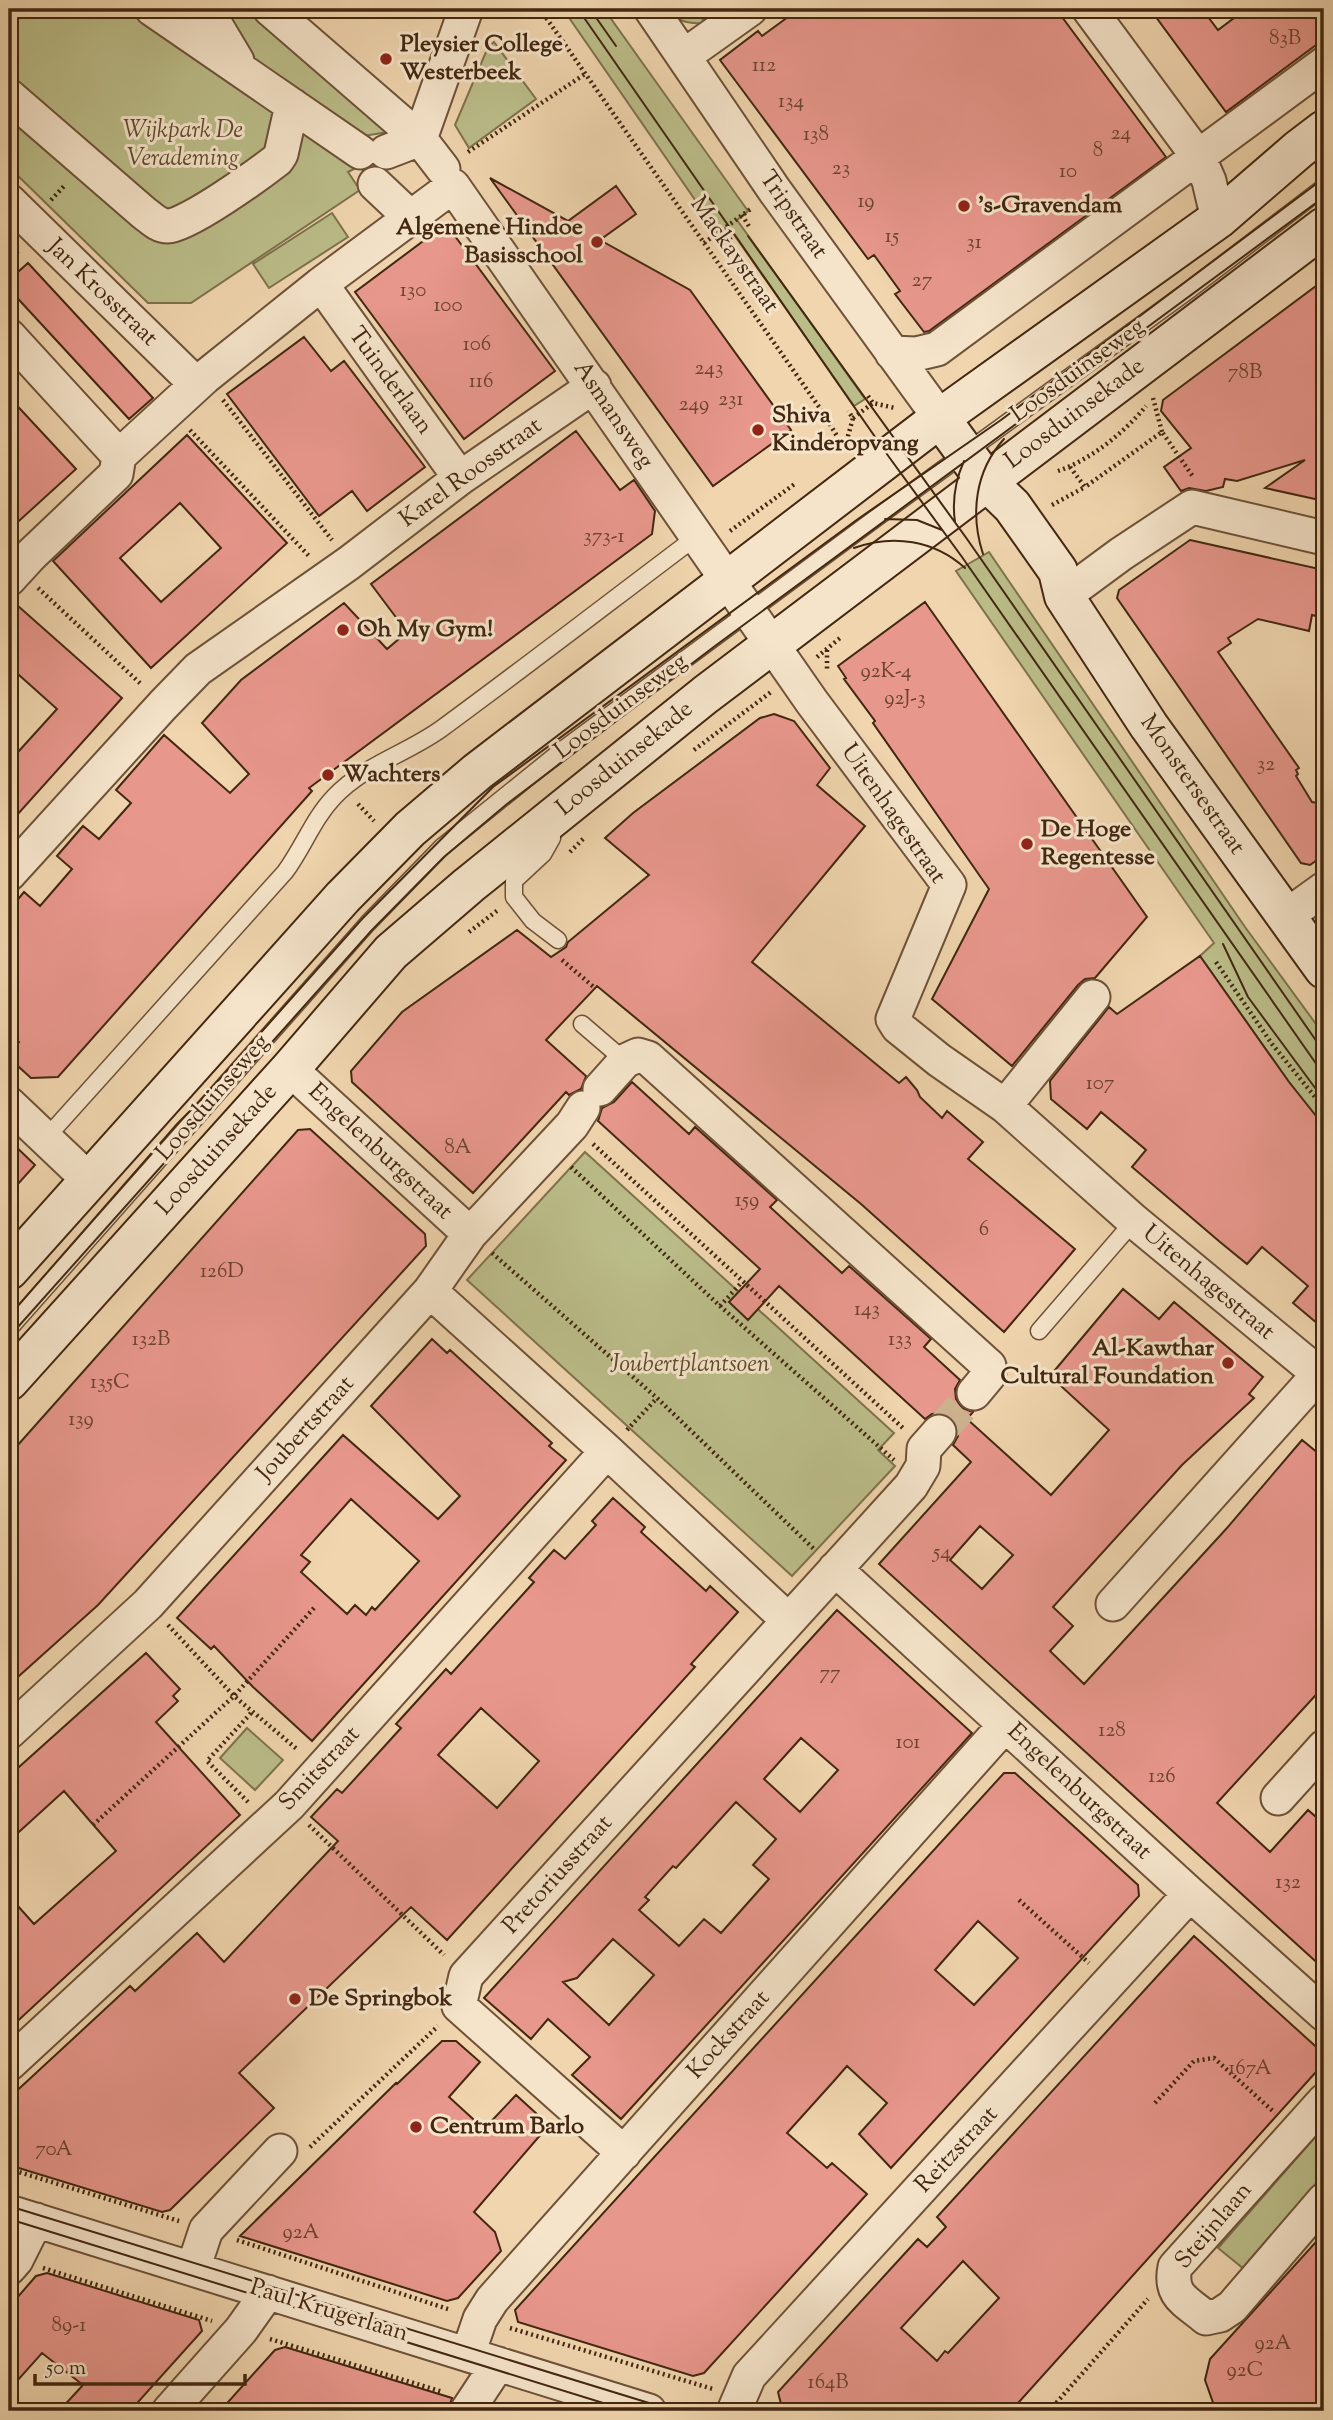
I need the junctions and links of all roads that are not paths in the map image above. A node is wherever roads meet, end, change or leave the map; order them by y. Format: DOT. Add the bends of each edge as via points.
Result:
graph roads {
  1 [pos="152,9"];
  2 [pos="206,9"];
  3 [pos="270,9"];
  4 [pos="466,9"];
  5 [pos="651,9"];
  6 [pos="750,9"];
  7 [pos="1089,9"];
  8 [pos="684,56"];
  9 [pos="1324,64"];
  10 [pos="243,71"];
  11 [pos="9,96"];
  12 [pos="292,105"];
  13 [pos="1324,130"];
  14 [pos="420,139"];
  15 [pos="1199,158"];
  16 [pos="448,178"];
  17 [pos="375,184"];
  18 [pos="1324,187"];
  19 [pos="48,194"];
  20 [pos="410,218"];
  21 [pos="1219,219"];
  22 [pos="1324,227"];
  23 [pos="316,288"];
  24 [pos="9,336"];
  25 [pos="892,353"];
  26 [pos="201,381"];
  27 [pos="594,386"];
  28 [pos="940,418"];
  29 [pos="119,456"];
  30 [pos="975,467"];
  31 [pos="460,478"];
  32 [pos="696,537"];
  33 [pos="1324,538"];
  34 [pos="13,574"];
  35 [pos="738,596"];
  36 [pos="1065,596"];
  37 [pos="783,660"];
  38 [pos="543,825"];
  39 [pos="9,874"];
  40 [pos="1324,889"];
  41 [pos="1285,917"];
  42 [pos="558,940"];
  43 [pos="1324,970"];
  44 [pos="1093,997"];
  45 [pos="582,1024"];
  46 [pos="625,1060"];
  47 [pos="290,1069"];
  48 [pos="9,1104"];
  49 [pos="1005,1106"];
  50 [pos="46,1138"];
  51 [pos="89,1180"];
  52 [pos="1134,1222"];
  53 [pos="470,1234"];
  54 [pos="9,1270"];
  55 [pos="430,1291"];
  56 [pos="9,1329"];
  57 [pos="1039,1331"];
  58 [pos="1322,1376"];
  59 [pos="9,1381"];
  60 [pos="974,1393"];
  61 [pos="607,1451"];
  62 [pos="926,1452"];
  63 [pos="835,1569"];
  64 [pos="1113,1604"];
  65 [pos="788,1620"];
  66 [pos="1005,1725"];
  67 [pos="9,1732"];
  68 [pos="1324,1746"];
  69 [pos="1278,1798"];
  70 [pos="1190,1894"];
  71 [pos="1324,2014"];
  72 [pos="9,2064"];
  73 [pos="1324,2101"];
  74 [pos="280,2151"];
  75 [pos="624,2153"];
  76 [pos="1324,2200"];
  77 [pos="22,2216"];
  78 [pos="9,2268"];
  79 [pos="194,2269"];
  80 [pos="268,2292"];
  81 [pos="483,2359"];
  82 [pos="736,2404"];
  83 [pos="169,2411"];
  84 [pos="467,2411"];
  85 [pos="649,2411"];
  1 -- 10 [label="street"];
  2 -- 10 [label="street"];
  3 -- 14 [label="street, Asmansweg"];
  4 -- 14 [label="street"];
  5 -- 8 [label="street, Tripstraat"];
  6 -- 8 [label="street"];
  7 -- 15 [label="street"];
  8 -- 25 [label="street, Tripstraat"];
  9 -- 15 [label="street"];
  10 -- 12 [label="street"];
  11 -- 19 [label="street"];
  12 -- 14 [label="street" via="373,152"];
  12 -- 19 [label="street" via="277,160 177,224 161,225"];
  13 -- 21 [label="main road, Loosduinseweg"];
  14 -- 16 [label="street, Asmansweg"];
  15 -- 21 [label="street"];
  15 -- 25 [label="street" via="937,349"];
  16 -- 20 [label="street"];
  16 -- 27 [label="street, Asmansweg"];
  17 -- 20 [label="street"];
  18 -- 30 [label="lane, Loosduinseweg" via="1189,290"];
  19 -- 26 [label="street, Jan Krosstraat"];
  20 -- 23 [label="street"];
  21 -- 28 [label="main road, Loosduinseweg"];
  22 -- 30 [label="main road, Loosduinsekade"];
  23 -- 26 [label="street"];
  23 -- 31 [label="street, Tuinderlaan"];
  24 -- 29 [label="street"];
  25 -- 28 [label="street, Tripstraat"];
  26 -- 29 [label="street"];
  27 -- 31 [label="street, Karel Roosstraat"];
  27 -- 32 [label="street, Asmansweg"];
  28 -- 30 [label="main road, Monstersestraat"];
  28 -- 35 [label="main road, Loosduinseweg"];
  29 -- 34 [label="street" via="116,474"];
  30 -- 35 [label="lane, Loosduinseweg"];
  30 -- 36 [label="main road, Monstersestraat" via="996,518 1040,581"];
  30 -- 37 [label="main road, Loosduinsekade"];
  31 -- 39 [label="street, Karel Roosstraat" via="198,669"];
  32 -- 35 [label="street, Asmansweg"];
  32 -- 50 [label="lane" via="438,731 353,779 332,798 285,872"];
  33 -- 36 [label="street" via="1192,507"];
  35 -- 37 [label="street, Asmansweg"];
  35 -- 51 [label="main road, Loosduinseweg" via="477,772 410,829"];
  35 -- 56 [label="lane, Loosduinseweg" via="561,751 442,847 368,923"];
  36 -- 41 [label="main road, Monstersestraat" via="1149,726"];
  37 -- 38 [label="main road, Loosduinsekade" via="705,695"];
  37 -- 49 [label="street, Uitenhagestraat" via="948,885 893,1019 939,1060"];
  38 -- 42 [label="lane" via="552,838 543,854 514,881 513,897 533,921"];
  38 -- 47 [label="main road, Loosduinsekade" via="391,952"];
  40 -- 41 [label="street"];
  41 -- 43 [label="main road, Monstersestraat"];
  44 -- 49 [label="street"];
  45 -- 46 [label="lane"];
  46 -- 53 [label="street, Joubertstraat"];
  46 -- 60 [label="street" via="638,1055 648,1059 989,1366 989,1375"];
  47 -- 53 [label="street, Engelenburgstraat"];
  47 -- 59 [label="main road, Loosduinsekade"];
  48 -- 50 [label="street"];
  49 -- 52 [label="street, Uitenhagestraat"];
  50 -- 51 [label="street"];
  51 -- 54 [label="main road, Loosduinseweg"];
  52 -- 57 [label="lane"];
  52 -- 58 [label="street, Uitenhagestraat"];
  53 -- 55 [label="street, Joubertstraat"];
  55 -- 61 [label="street"];
  55 -- 67 [label="street, Joubertstraat" via="148,1604"];
  58 -- 64 [label="street, Uitenhagestraat"];
  61 -- 65 [label="street"];
  61 -- 72 [label="street, Smitstraat" via="279,1814"];
  62 -- 63 [label="street, Pretoriusstraat" via="911,1486"];
  63 -- 65 [label="street, Pretoriusstraat"];
  63 -- 66 [label="street, Engelenburgstraat"];
  65 -- 75 [label="street, Pretoriusstraat" via="463,1991"];
  66 -- 70 [label="street, Engelenburgstraat"];
  66 -- 75 [label="street, Kockstraat"];
  68 -- 69 [label="street"];
  70 -- 71 [label="street, Engelenburgstraat"];
  70 -- 82 [label="street, Reitzstraat" via="748,2376"];
  73 -- 76 [label="street, Steijnlaan" via="1175,2267 1174,2291 1206,2318 1232,2308"];
  74 -- 79 [label="street" via="206,2230"];
  75 -- 81 [label="street, Kockstraat" via="492,2300 480,2319"];
  77 -- 78 [label="street" via="16,2260"];
  77 -- 79 [label="street, Paul Krugerlaan"];
  79 -- 80 [label="street, Paul Krugerlaan"];
  80 -- 81 [label="street, Paul Krugerlaan"];
  80 -- 83 [label="street" via="241,2330"];
  81 -- 84 [label="street, Kockstraat"];
  81 -- 85 [label="street, Paul Krugerlaan"];
}
